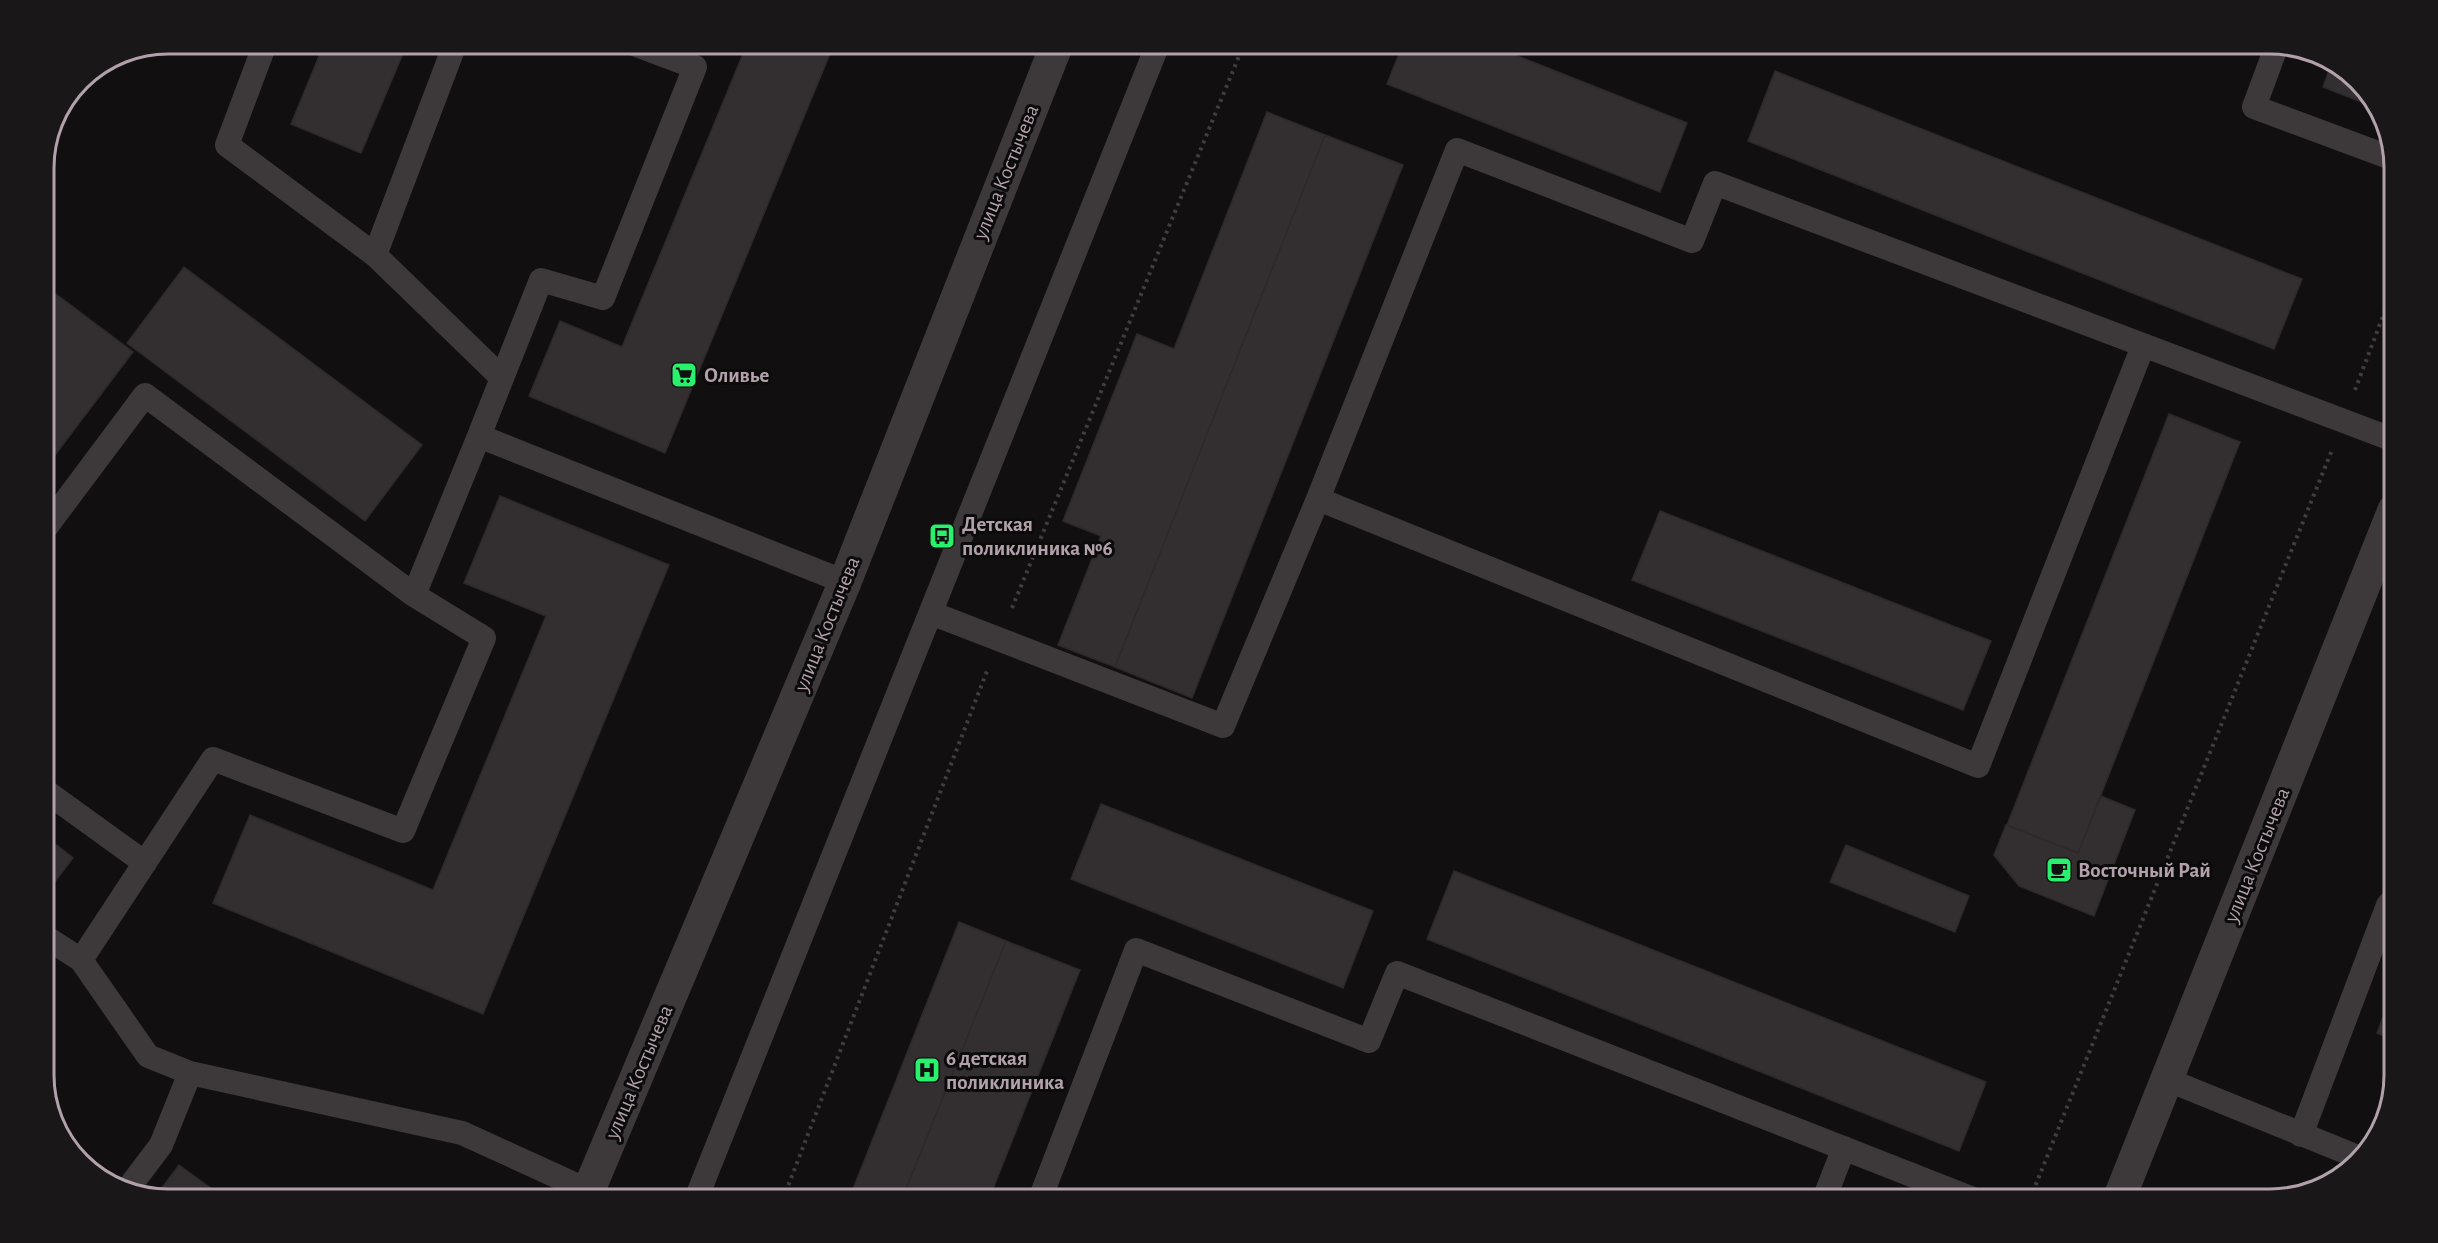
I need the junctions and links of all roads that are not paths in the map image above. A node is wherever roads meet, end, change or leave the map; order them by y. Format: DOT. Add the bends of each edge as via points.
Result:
graph roads {
  1 [pos="261,54"];
  2 [pos="451,54"];
  3 [pos="661,54"];
  4 [pos="1053,54"];
  5 [pos="1154,54"];
  6 [pos="2274,54"];
  7 [pos="2383,155"];
  8 [pos="375,255"];
  9 [pos="2143,346"];
  10 [pos="502,378"];
  11 [pos="479,436"];
  12 [pos="2384,436"];
  13 [pos="1318,499"];
  14 [pos="54,517"];
  15 [pos="2384,535"];
  16 [pos="844,582"];
  17 [pos="414,595"];
  18 [pos="931,613"];
  19 [pos="54,797"];
  20 [pos="145,863"];
  21 [pos="2384,916"];
  22 [pos="54,942"];
  23 [pos="81,960"];
  24 [pos="190,1073"];
  25 [pos="2168,1080"];
  26 [pos="2301,1135"];
  27 [pos="1844,1148"];
  28 [pos="2352,1154"];
  29 [pos="132,1183"];
  30 [pos="575,1189"];
  31 [pos="590,1189"];
  32 [pos="700,1189"];
  33 [pos="1044,1189"];
  34 [pos="1828,1189"];
  35 [pos="1946,1189"];
  36 [pos="2123,1189"];
  1 -- 8 [label="lane" via="227,145"];
  2 -- 8 [label="lane"];
  3 -- 10 [label="lane" via="695,67 603,298 541,280"];
  4 -- 16 [label="street, улица Костычева"];
  5 -- 18 [label="lane"];
  6 -- 7 [label="lane" via="2254,106"];
  8 -- 10 [label="lane"];
  9 -- 12 [label="lane"];
  9 -- 13 [label="lane" via="1715,183 1692,241 1457,150"];
  9 -- 13 [label="lane" via="1978,766"];
  10 -- 11 [label="lane"];
  11 -- 16 [label="lane"];
  11 -- 17 [label="lane"];
  13 -- 18 [label="lane" via="1223,726"];
  14 -- 17 [label="lane" via="145,395"];
  15 -- 25 [label="street, улица Костычева"];
  16 -- 31 [label="street, улица Костычева"];
  17 -- 20 [label="lane" via="484,638 404,831 213,759"];
  18 -- 32 [label="lane"];
  19 -- 20 [label="lane"];
  20 -- 23 [label="lane"];
  21 -- 26 [label="lane"];
  22 -- 23 [label="lane"];
  23 -- 24 [label="lane" via="148,1056"];
  24 -- 29 [label="lane" via="161,1145"];
  24 -- 30 [label="lane" via="462,1133"];
  25 -- 26 [label="lane"];
  25 -- 36 [label="street, улица Костычева"];
  26 -- 28 [label="lane"];
  27 -- 33 [label="lane" via="1397,973 1369,1041 1136,950"];
  27 -- 34 [label="lane"];
  27 -- 35 [label="lane"];
}
